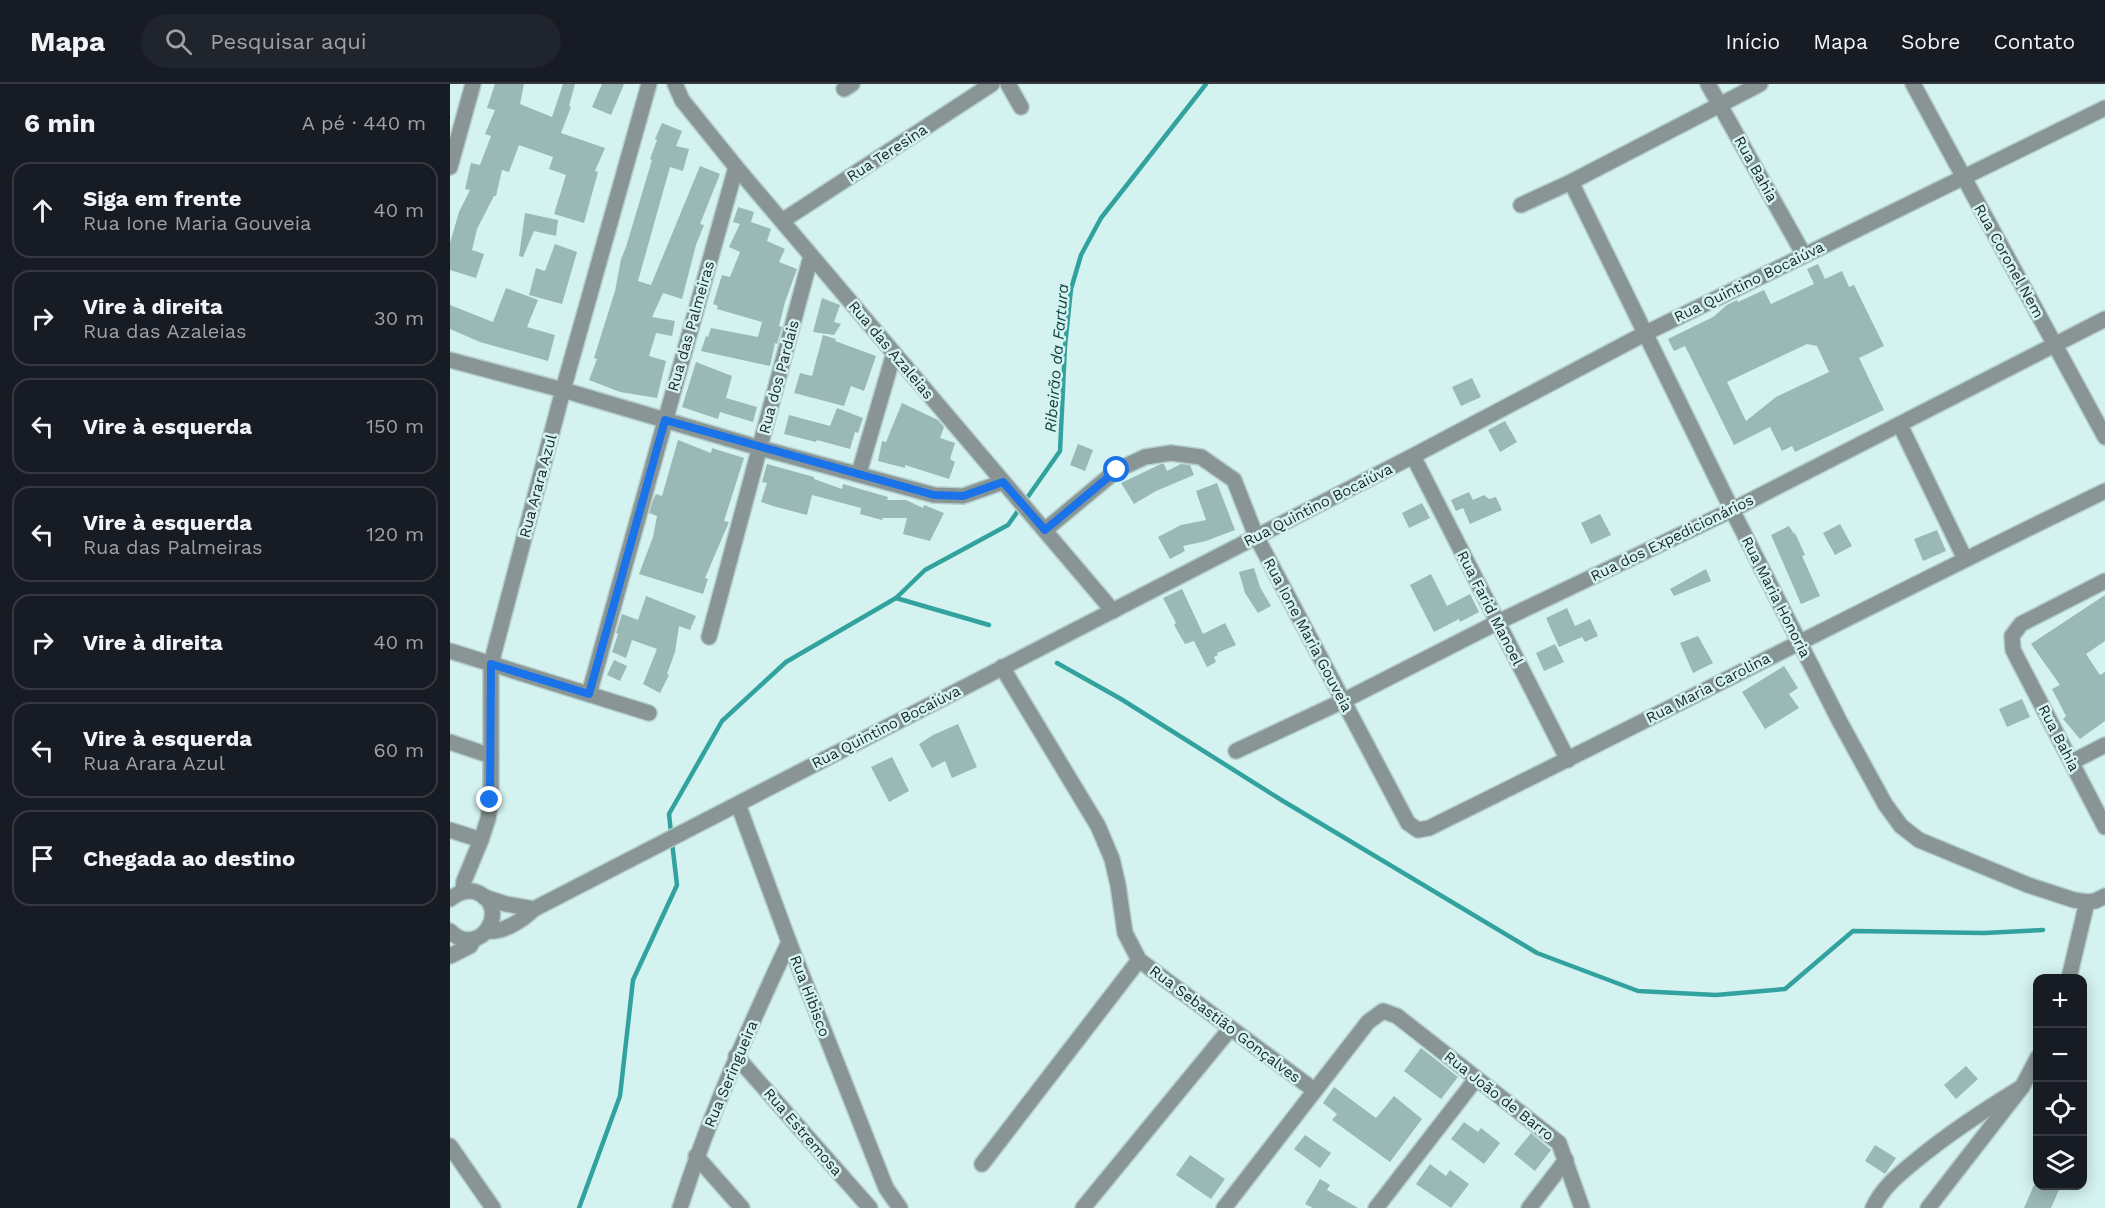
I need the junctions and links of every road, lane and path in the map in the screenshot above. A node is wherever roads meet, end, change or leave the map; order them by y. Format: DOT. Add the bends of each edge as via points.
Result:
graph roads {
  1 [pos="473,84"];
  2 [pos="649,84"];
  3 [pos="675,84"];
  4 [pos="992,84"];
  5 [pos="1008,84"];
  6 [pos="1708,84"];
  7 [pos="1760,84"];
  8 [pos="1913,84"];
  9 [pos="1719,104"];
  10 [pos="1021,106"];
  11 [pos="2105,108"];
  12 [pos="450,167"];
  13 [pos="736,167"];
  14 [pos="1963,177"];
  15 [pos="1571,182"];
  16 [pos="1521,205"];
  17 [pos="782,221"];
  18 [pos="1804,255"];
  19 [pos="811,256"];
  20 [pos="2105,320"];
  21 [pos="1646,333"];
  22 [pos="2055,345"];
  23 [pos="894,353"];
  24 [pos="450,360"];
  25 [pos="563,390"];
  26 [pos="665,420"];
  27 [pos="1900,425"];
  28 [pos="2105,437"];
  29 [pos="760,448"];
  30 [pos="1413,456"];
  31 [pos="859,473"];
  32 [pos="1007,487"];
  33 [pos="2105,491"];
  34 [pos="1732,510"];
  35 [pos="1045,530"];
  36 [pos="1256,536"];
  37 [pos="1965,559"];
  38 [pos="2105,581"];
  39 [pos="1113,611"];
  40 [pos="1498,622"];
  41 [pos="710,637"];
  42 [pos="1799,642"];
  43 [pos="450,651"];
  44 [pos="491,664"];
  45 [pos="1002,667"];
  46 [pos="589,694"];
  47 [pos="1343,701"];
  48 [pos="649,713"];
  49 [pos="450,742"];
  50 [pos="2105,745"];
  51 [pos="1236,751"];
  52 [pos="491,756"];
  53 [pos="1568,760"];
  54 [pos="2072,762"];
  55 [pos="738,804"];
  56 [pos="1408,823"];
  57 [pos="2105,827"];
  58 [pos="450,830"];
  59 [pos="481,840"];
  60 [pos="456,895"];
  61 [pos="2105,896"];
  62 [pos="484,897"];
  63 [pos="2087,902"];
  64 [pos="534,909"];
  65 [pos="450,931"];
  66 [pos="480,935"];
  67 [pos="789,942"];
  68 [pos="450,956"];
  69 [pos="1139,960"];
  70 [pos="2070,974"];
  71 [pos="1230,1029"];
  72 [pos="736,1056"];
  73 [pos="2033,1065"];
  74 [pos="1476,1079"];
  75 [pos="2022,1087"];
  76 [pos="1314,1090"];
  77 [pos="450,1146"];
  78 [pos="696,1156"];
  79 [pos="1566,1161"];
  80 [pos="982,1164"];
  81 [pos="886,1188"];
  82 [pos="493,1208"];
  83 [pos="680,1208"];
  84 [pos="742,1208"];
  85 [pos="870,1208"];
  86 [pos="878,1208"];
  87 [pos="900,1208"];
  88 [pos="1083,1208"];
  89 [pos="1224,1208"];
  90 [pos="1376,1208"];
  91 [pos="1529,1208"];
  92 [pos="1582,1208"];
  93 [pos="1873,1208"];
  94 [pos="1928,1208"];
  1 -- 12 [label="street"];
  2 -- 25 [label="street, Rua Arara Azul"];
  3 -- 13 [label="street, Rua das Azaleias" via="682,100"];
  4 -- 17 [label="street, Rua Teresina"];
  5 -- 10 [label="street"];
  6 -- 9 [label="street, Rua Bahia"];
  7 -- 9 [label="street"];
  8 -- 14 [label="street, Rua Coronel Nem"];
  9 -- 15 [label="street"];
  9 -- 18 [label="street, Rua Bahia"];
  11 -- 14 [label="street, Rua Quintino Bocaiúva"];
  13 -- 17 [label="street, Rua das Azaleias"];
  13 -- 26 [label="street, Rua das Palmeiras"];
  14 -- 18 [label="street, Rua Quintino Bocaiúva"];
  14 -- 22 [label="street, Rua Coronel Nem"];
  15 -- 16 [label="street"];
  15 -- 21 [label="street, Rua Maria Honoria"];
  17 -- 19 [label="street, Rua das Azaleias"];
  18 -- 21 [label="street, Rua Quintino Bocaiúva"];
  19 -- 23 [label="street, Rua das Azaleias"];
  19 -- 29 [label="street, Rua dos Pardais"];
  20 -- 22 [label="street, Rua dos Expedicionários"];
  21 -- 30 [label="street, Rua Quintino Bocaiúva"];
  21 -- 34 [label="street, Rua Maria Honoria"];
  22 -- 27 [label="street, Rua dos Expedicionários"];
  22 -- 28 [label="street, Rua Coronel Nem"];
  23 -- 31 [label="street"];
  23 -- 32 [label="street, Rua das Azaleias"];
  24 -- 25 [label="street"];
  25 -- 26 [label="street"];
  25 -- 44 [label="street, Rua Arara Azul"];
  26 -- 29 [label="street"];
  26 -- 46 [label="street, Rua das Palmeiras"];
  27 -- 34 [label="street, Rua dos Expedicionários"];
  27 -- 37 [label="street"];
  29 -- 31 [label="street"];
  29 -- 41 [label="street, Rua dos Pardais"];
  30 -- 36 [label="street, Rua Quintino Bocaiúva"];
  30 -- 40 [label="street, Rua Farid Manoel"];
  31 -- 32 [label="street" via="934,495 963,496"];
  32 -- 35 [label="street, Rua das Azaleias"];
  33 -- 37 [label="street, Rua Maria Carolina"];
  34 -- 40 [label="street, Rua dos Expedicionários"];
  34 -- 42 [label="street, Rua Maria Honoria"];
  35 -- 36 [label="street, Rua Ione Maria Gouveia" via="1117,470 1145,457 1171,453 1201,457 1234,480"];
  35 -- 39 [label="street, Rua das Azaleias"];
  36 -- 39 [label="street, Rua Quintino Bocaiúva"];
  36 -- 47 [label="street, Rua Ione Maria Gouveia"];
  37 -- 42 [label="street, Rua Maria Carolina"];
  38 -- 54 [label="street, Rua Bahia" via="2021,624 2012,636 2013,650"];
  39 -- 45 [label="street, Rua Quintino Bocaiúva"];
  40 -- 47 [label="street, Rua dos Expedicionários"];
  40 -- 53 [label="street, Rua Farid Manoel"];
  42 -- 53 [label="street, Rua Maria Carolina"];
  42 -- 63 [label="street, Rua Maria Honoria" via="1866,771 1901,826 1919,840 1950,854 2028,885"];
  43 -- 44 [label="street"];
  44 -- 46 [label="street"];
  44 -- 52 [label="street, Rua Arara Azul"];
  45 -- 55 [label="street, Rua Quintino Bocaiúva"];
  45 -- 69 [label="street, Rua Sebastião Gonçalves" via="1098,826 1112,859 1125,933"];
  46 -- 48 [label="street"];
  47 -- 51 [label="street, Rua dos Expedicionários"];
  47 -- 56 [label="street, Rua Ione Maria Gouveia"];
  49 -- 52 [label="street"];
  50 -- 54 [label="street"];
  52 -- 59 [label="street, Rua Arara Azul" via="488,819"];
  53 -- 56 [label="street, Rua Maria Carolina" via="1429,828 1418,830"];
  54 -- 57 [label="street, Rua Bahia"];
  55 -- 64 [label="street, Rua Quintino Bocaiúva"];
  55 -- 67 [label="street, Rua Hibisco"];
  58 -- 59 [label="street"];
  59 -- 60 [label="street, Rua Arara Azul"];
  60 -- 62 [label="street" via="478,893"];
  61 -- 63 [label="street"];
  62 -- 64 [label="street"];
  62 -- 66 [label="street" via="493,917"];
  63 -- 70 [label="street"];
  64 -- 66 [label="street, Rua Quintino Bocaiúva" via="495,932"];
  65 -- 66 [label="street" via="459,938"];
  66 -- 68 [label="street"];
  67 -- 72 [label="street, Rua Seringueira"];
  67 -- 81 [label="street, Rua Hibisco"];
  69 -- 71 [label="street, Rua Sebastião Gonçalves"];
  69 -- 80 [label="street"];
  71 -- 76 [label="street, Rua Sebastião Gonçalves"];
  71 -- 88 [label="street"];
  72 -- 78 [label="street, Rua Seringueira"];
  72 -- 85 [label="street, Rua Estremosa"];
  73 -- 75 [label="street"];
  74 -- 76 [label="street, Rua João de Barro" via="1397,1016 1383,1011 1368,1022"];
  74 -- 79 [label="street, Rua João de Barro" via="1559,1143"];
  74 -- 90 [label="street"];
  75 -- 93 [label="street" via="1951,1132 1890,1182"];
  75 -- 94 [label="street"];
  76 -- 89 [label="street"];
  77 -- 82 [label="street"];
  78 -- 83 [label="street, Rua Seringueira"];
  78 -- 84 [label="street"];
  79 -- 91 [label="street"];
  79 -- 92 [label="street, Rua João de Barro"];
  81 -- 86 [label="street"];
  81 -- 87 [label="street, Rua Hibisco"];
}
